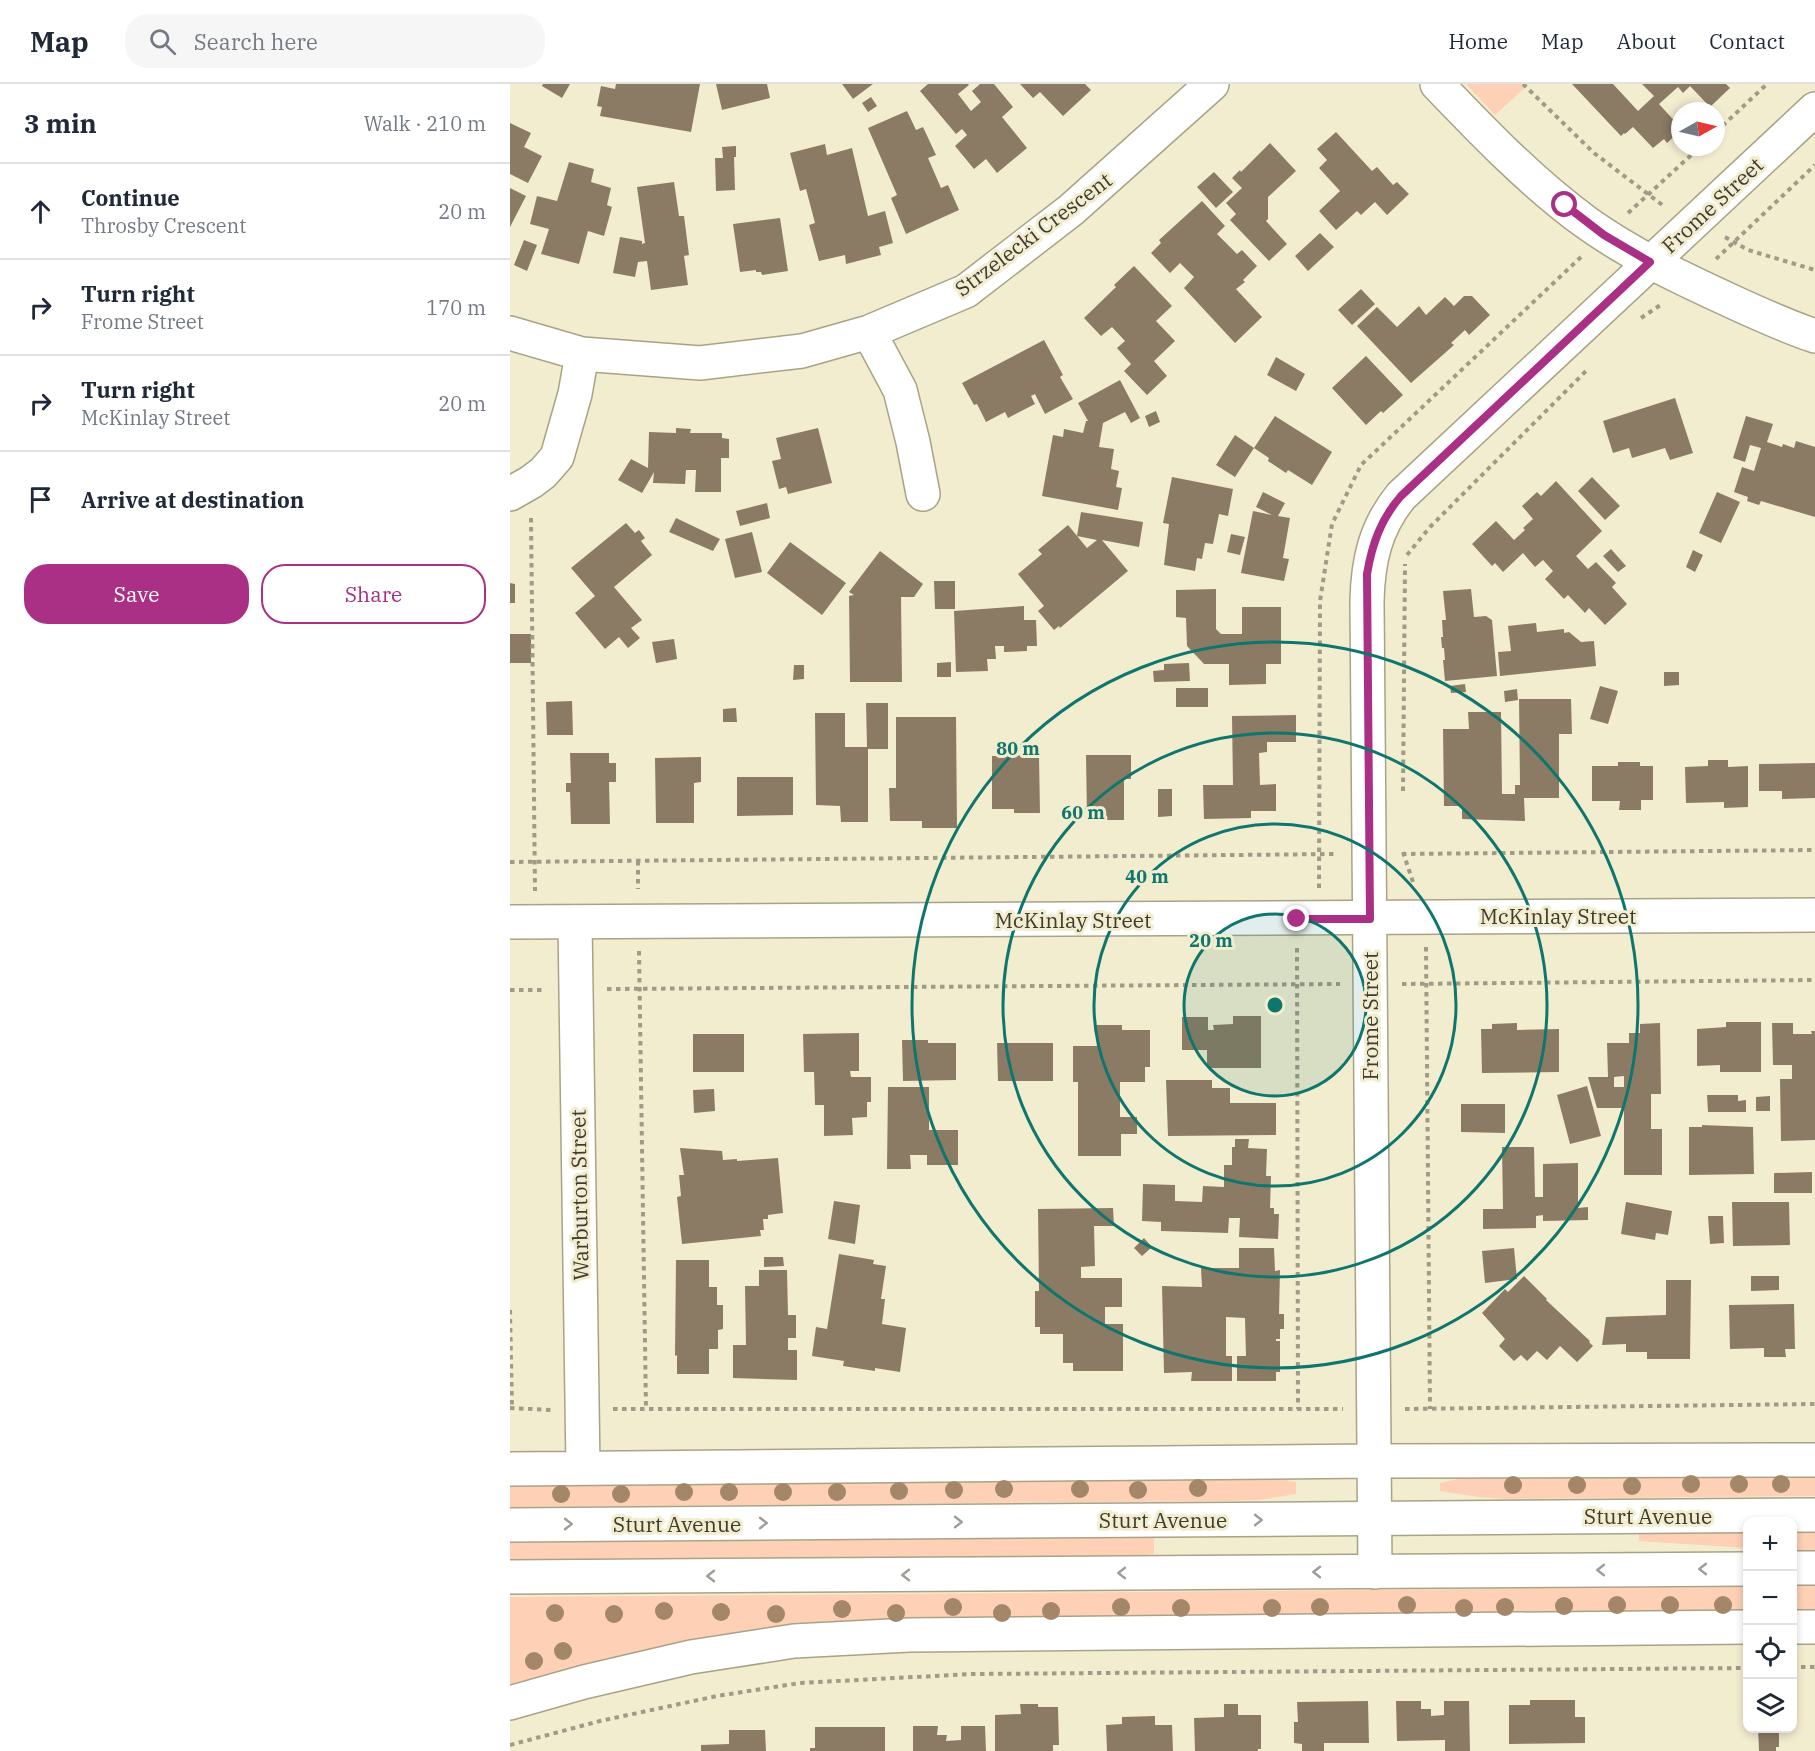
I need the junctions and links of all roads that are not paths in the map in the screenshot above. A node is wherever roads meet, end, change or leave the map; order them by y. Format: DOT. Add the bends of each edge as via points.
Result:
graph roads {
  1 [pos="1212,84"];
  2 [pos="1437,84"];
  3 [pos="1815,109"];
  4 [pos="1650,262"];
  5 [pos="869,332"];
  6 [pos="510,333"];
  7 [pos="1815,336"];
  8 [pos="582,354"];
  9 [pos="520,488"];
  10 [pos="923,494"];
  11 [pos="1815,915"];
  12 [pos="1370,919"];
  13 [pos="523,922"];
  14 [pos="575,922"];
  15 [pos="1815,1460"];
  16 [pos="1374,1461"];
  17 [pos="583,1468"];
  18 [pos="510,1469"];
  19 [pos="1815,1515"];
  20 [pos="1375,1519"];
  21 [pos="510,1525"];
  22 [pos="1797,1568"];
  23 [pos="1815,1568"];
  24 [pos="1743,1569"];
  25 [pos="1375,1572"];
  26 [pos="510,1577"];
  27 [pos="1743,1627"];
  28 [pos="1797,1627"];
  29 [pos="1815,1627"];
  30 [pos="510,1703"];
  1 -- 5 [label="street, Strzelecki Crescent" via="1071,210 966,291"];
  2 -- 4 [label="street" via="1492,142 1542,186 1594,228"];
  3 -- 4 [label="street, Frome Street"];
  4 -- 7 [label="street"];
  4 -- 12 [label="street, Frome Street" via="1401,496 1375,539 1367,574"];
  5 -- 8 [label="street, Strzelecki Crescent" via="802,351 700,363"];
  5 -- 10 [label="street" via="900,390"];
  6 -- 8 [label="street, Strzelecki Crescent"];
  8 -- 9 [label="street" via="557,457 543,473"];
  11 -- 12 [label="street, McKinlay Street"];
  12 -- 14 [label="street, McKinlay Street"];
  12 -- 16 [label="street, Frome Street"];
  13 -- 14 [label="street, McKinlay Street"];
  14 -- 17 [label="street, Warburton Street"];
  15 -- 16 [label="street"];
  16 -- 17 [label="street"];
  16 -- 20 [label="street, Frome Street"];
  17 -- 18 [label="street"];
  19 -- 20 [label="street, Sturt Avenue"];
  21 -- 20 [label="street, Sturt Avenue, one-way"];
  20 -- 25 [label="street, Frome Street"];
  22 -- 23 [label="street"];
  24 -- 25 [label="street, one-way"];
  25 -- 26 [label="street, one-way"];
  27 -- 30 [label="street" via="909,1635 794,1641 691,1657"];
  28 -- 29 [label="street"];
}
